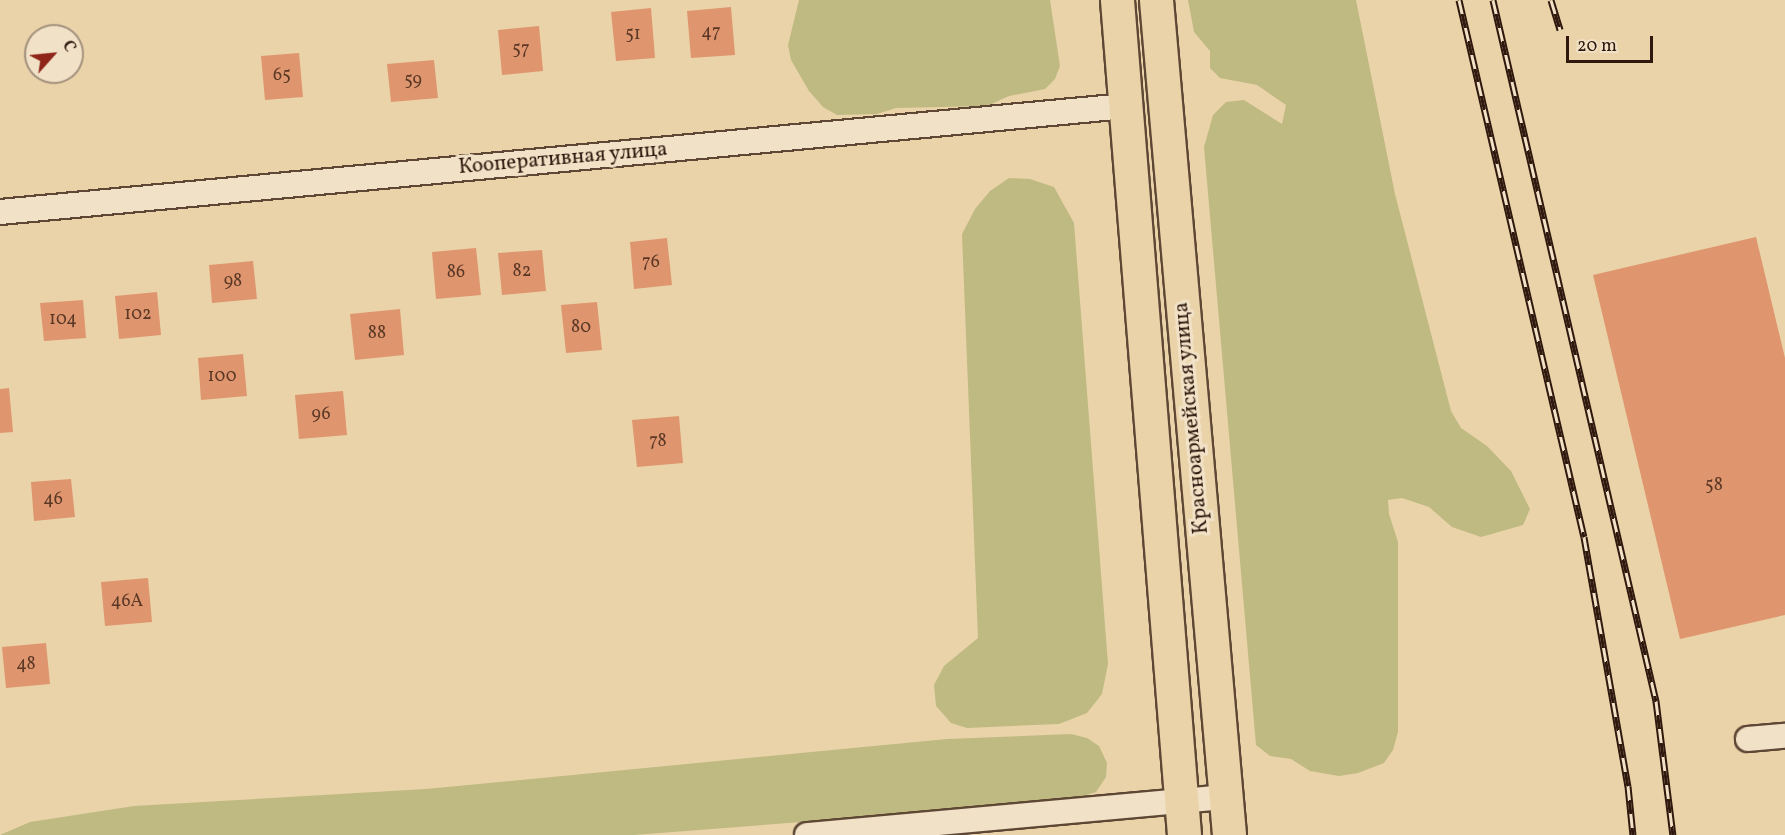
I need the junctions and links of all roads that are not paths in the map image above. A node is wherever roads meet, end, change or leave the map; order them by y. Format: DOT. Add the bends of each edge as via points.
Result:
graph roads {
  1 [pos="1117,0"];
  2 [pos="1156,0"];
  3 [pos="1125,106"];
  4 [pos="0,212"];
  5 [pos="1785,736"];
  6 [pos="1748,739"];
  7 [pos="1226,796"];
  8 [pos="1181,800"];
  9 [pos="807,835"];
  10 [pos="1184,835"];
  11 [pos="1229,835"];
  1 -- 3 [label="main road, Красноармейская улица"];
  2 -- 7 [label="main road, Красноармейская улица"];
  3 -- 4 [label="street, Кооперативная улица"];
  3 -- 8 [label="main road, Красноармейская улица"];
  5 -- 6 [label="street"];
  7 -- 8 [label="street"];
  7 -- 11 [label="main road, Красноармейская улица"];
  8 -- 9 [label="street"];
  8 -- 10 [label="main road, Красноармейская улица"];
}
